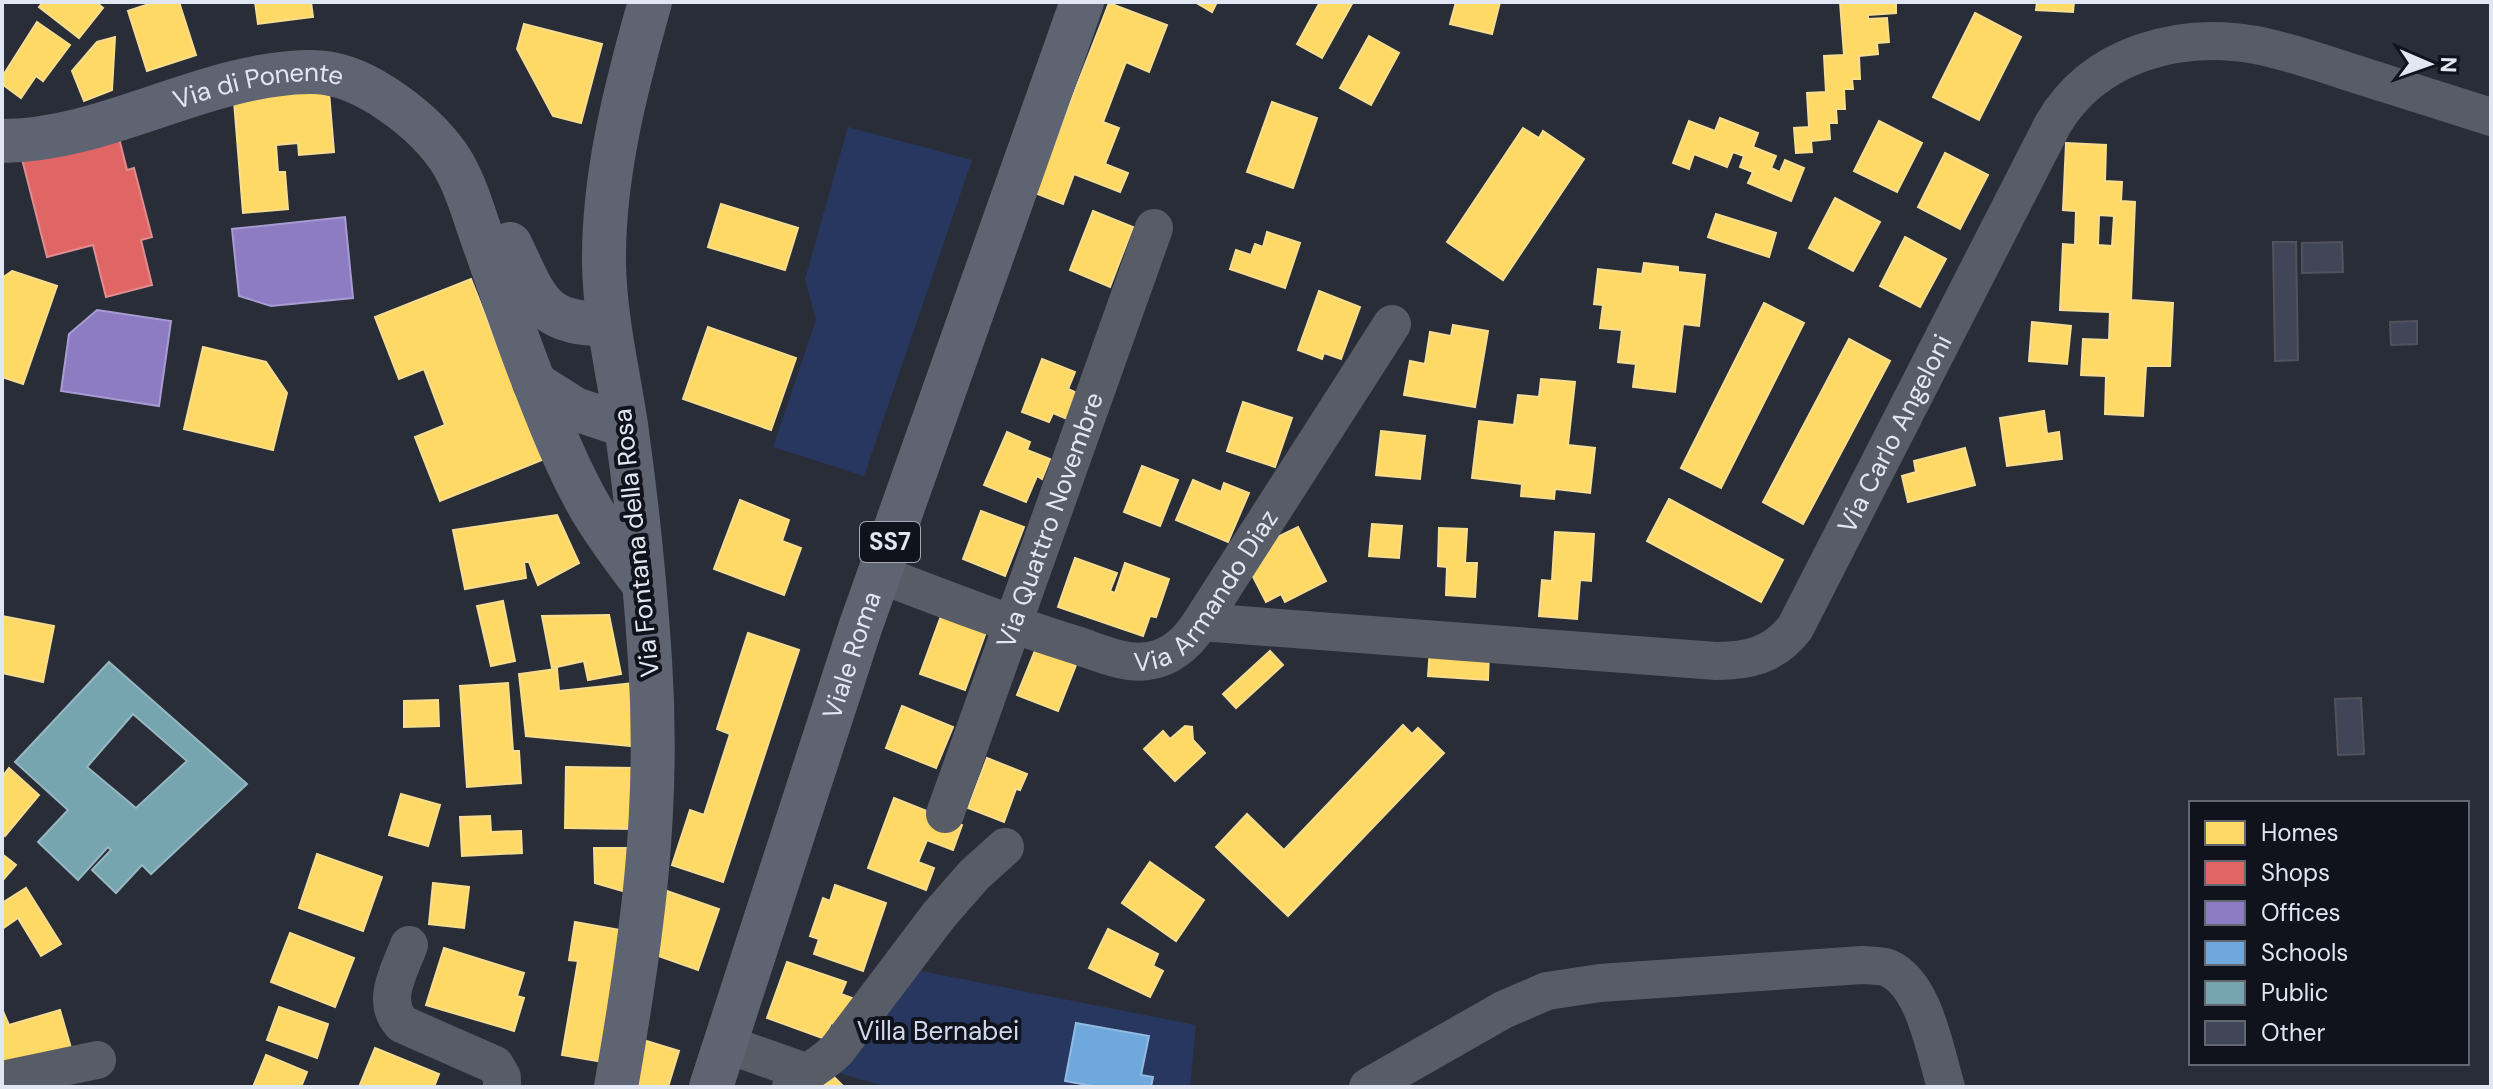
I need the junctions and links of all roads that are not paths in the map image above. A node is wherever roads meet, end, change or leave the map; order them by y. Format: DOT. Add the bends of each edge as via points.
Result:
graph roads {
  1 [pos="650,2"];
  2 [pos="1082,2"];
  3 [pos="2491,117"];
  4 [pos="2,141"];
  5 [pos="467,194"];
  6 [pos="1154,228"];
  7 [pos="609,324"];
  8 [pos="1392,324"];
  9 [pos="534,383"];
  10 [pos="626,426"];
  11 [pos="879,574"];
  12 [pos="645,585"];
  13 [pos="1201,622"];
  14 [pos="1013,625"];
  15 [pos="945,814"];
  16 [pos="1005,847"];
  17 [pos="409,945"];
  18 [pos="726,1044"];
  19 [pos="97,1060"];
  20 [pos="2,1080"];
  21 [pos="798,1080"];
  22 [pos="502,1087"];
  23 [pos="616,1087"];
  24 [pos="711,1087"];
  25 [pos="1368,1087"];
  26 [pos="1946,1087"];
  1 -- 7 [label="main road, Via Fontana della Rosa" via="626,92 610,184 604,256"];
  2 -- 11 [label="main road, Viale Roma / SS7"];
  3 -- 13 [label="street, Via Carlo Angeloni" via="2285,52 2227,42 2159,48 2096,75 2072,95 2053,124 1795,628 1764,654 1716,661"];
  4 -- 5 [label="main road, Via di Ponente" via="56,135 277,74 326,73 365,86 421,126 447,154"];
  5 -- 7 [label="main road, Via di Ponente" via="498,222 542,305 578,323"];
  5 -- 9 [label="main road, Via di Ponente"];
  6 -- 14 [label="street, Via Quattro Novembre"];
  7 -- 10 [label="main road, Via Fontana della Rosa"];
  8 -- 13 [label="street, Via Armando Diaz"];
  9 -- 10 [label="main road" via="575,409"];
  9 -- 12 [label="main road, Via di Ponente" via="592,512"];
  10 -- 12 [label="main road, Via Fontana della Rosa"];
  11 -- 14 [label="street, Via Armando Diaz"];
  11 -- 18 [label="main road, Viale Roma / SS7"];
  12 -- 23 [label="main road, Via Fontana della Rosa" via="653,809 640,951"];
  13 -- 14 [label="street, Via Armando Diaz" via="1171,653 1144,662"];
  14 -- 15 [label="street, Via Quattro Novembre"];
  16 -- 21 [label="street" via="939,915 837,1050"];
  17 -- 22 [label="street" via="392,993 398,1019 495,1065"];
  18 -- 21 [label="street"];
  18 -- 24 [label="main road, Viale Roma / SS7"];
  19 -- 20 [label="street"];
  25 -- 26 [label="street" via="1503,1010 1547,991 1862,965 1885,967 1912,990"];
}
